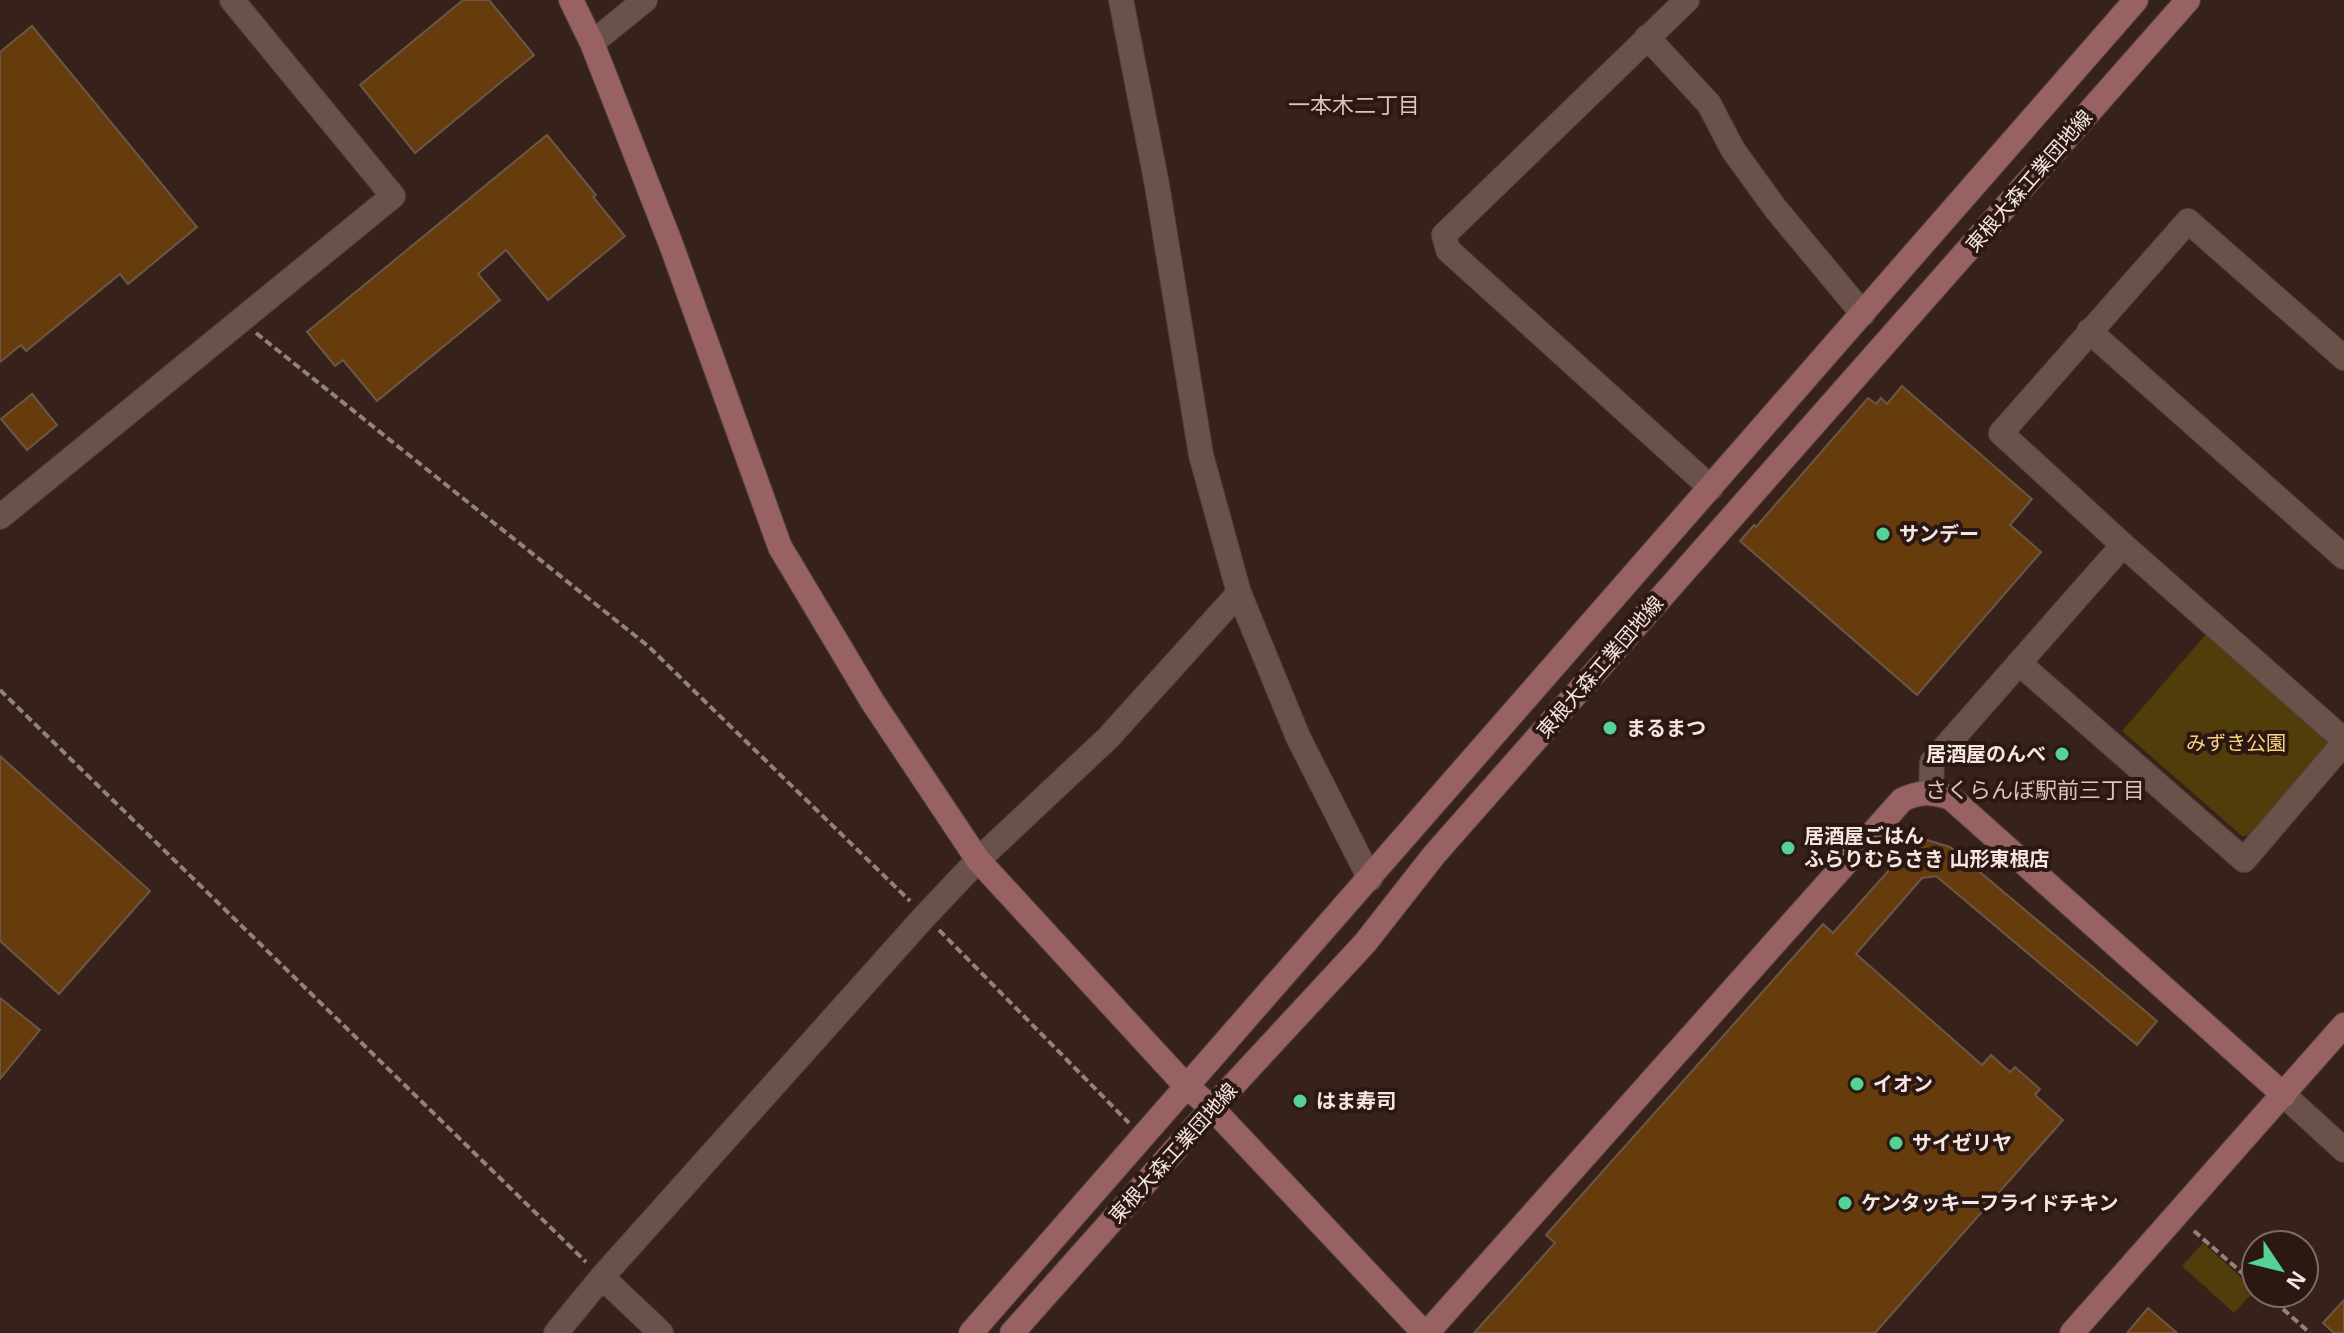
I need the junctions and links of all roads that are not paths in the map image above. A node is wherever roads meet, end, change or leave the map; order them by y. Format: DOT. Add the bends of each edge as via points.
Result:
graph roads {
  1 [pos="232,0"];
  2 [pos="571,0"];
  3 [pos="645,0"];
  4 [pos="1121,0"];
  5 [pos="1687,0"];
  6 [pos="2136,0"];
  7 [pos="2188,0"];
  8 [pos="1647,37"];
  9 [pos="592,43"];
  10 [pos="1863,314"];
  11 [pos="2089,331"];
  12 [pos="2344,358"];
  13 [pos="1711,488"];
  14 [pos="0,517"];
  15 [pos="2123,545"];
  16 [pos="2344,557"];
  17 [pos="1239,593"];
  18 [pos="2020,664"];
  19 [pos="2344,741"];
  20 [pos="1931,792"];
  21 [pos="978,860"];
  22 [pos="1370,879"];
  23 [pos="2344,1025"];
  24 [pos="1186,1086"];
  25 [pos="2284,1095"];
  26 [pos="1212,1108"];
  27 [pos="2344,1150"];
  28 [pos="602,1277"];
  29 [pos="556,1333"];
  30 [pos="661,1333"];
  31 [pos="971,1333"];
  32 [pos="1012,1333"];
  33 [pos="1426,1333"];
  34 [pos="2072,1333"];
  1 -- 14 [label="street" via="393,196"];
  2 -- 9 [label="main road"];
  3 -- 9 [label="street"];
  4 -- 17 [label="street" via="1201,455"];
  5 -- 8 [label="street"];
  6 -- 10 [label="main road, 東根大森工業団地線"];
  7 -- 26 [label="main road, 東根大森工業団地線" via="1434,855 1365,943"];
  8 -- 10 [label="street" via="1709,104 1733,150"];
  8 -- 13 [label="street" via="1444,235 1448,250"];
  9 -- 21 [label="main road" via="780,547 872,701"];
  10 -- 13 [label="main road, 東根大森工業団地線"];
  11 -- 12 [label="street" via="2188,221"];
  11 -- 15 [label="street" via="2001,433"];
  11 -- 16 [label="street"];
  13 -- 22 [label="main road, 東根大森工業団地線"];
  15 -- 18 [label="street"];
  15 -- 19 [label="street"];
  17 -- 21 [label="street" via="1108,738"];
  17 -- 22 [label="street" via="1298,737"];
  18 -- 19 [label="street" via="2244,860"];
  18 -- 20 [label="street" via="1932,762"];
  20 -- 25 [label="main road" via="1951,798"];
  20 -- 33 [label="main road" via="1902,800"];
  21 -- 24 [label="main road"];
  21 -- 28 [label="street"];
  22 -- 24 [label="main road, 東根大森工業団地線"];
  23 -- 25 [label="main road"];
  24 -- 26 [label="main road"];
  24 -- 31 [label="main road, 東根大森工業団地線"];
  25 -- 27 [label="street"];
  25 -- 34 [label="main road"];
  26 -- 32 [label="main road, 東根大森工業団地線"];
  26 -- 33 [label="main road"];
  28 -- 29 [label="street"];
  28 -- 30 [label="street"];
}
